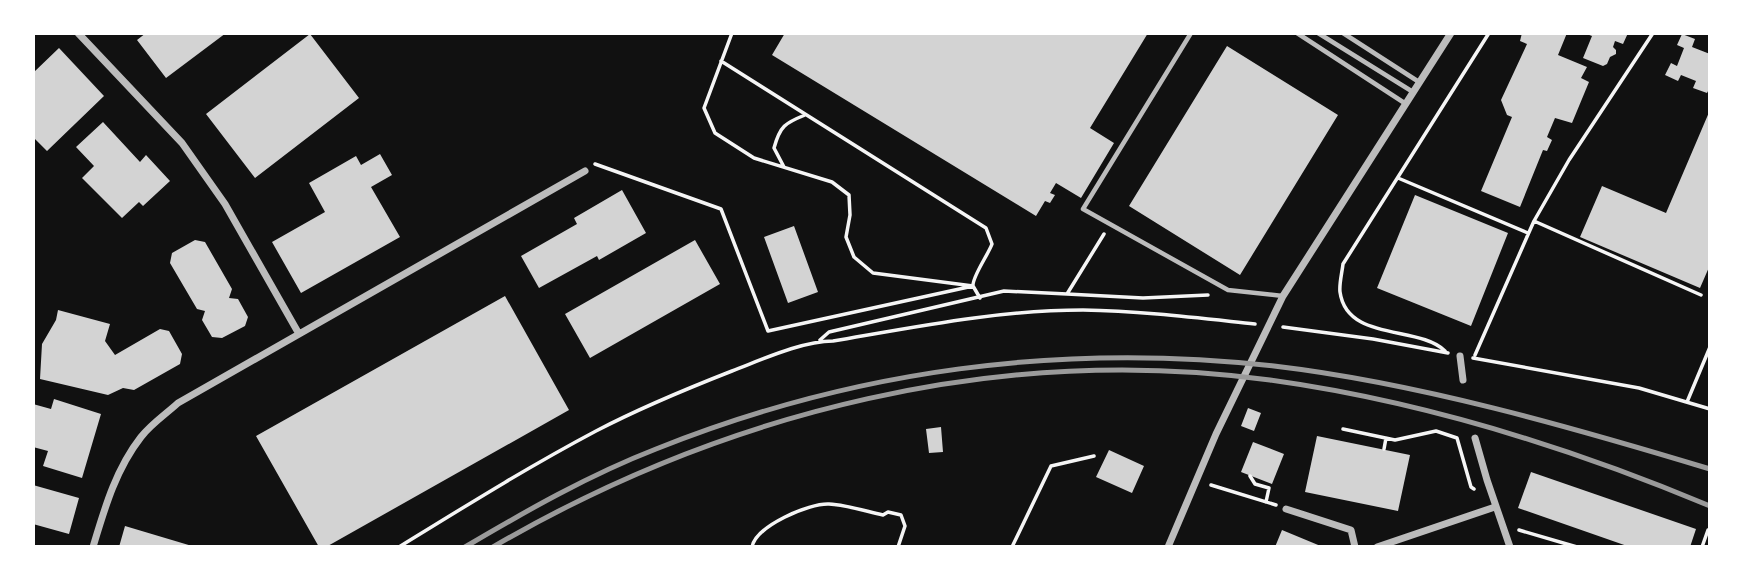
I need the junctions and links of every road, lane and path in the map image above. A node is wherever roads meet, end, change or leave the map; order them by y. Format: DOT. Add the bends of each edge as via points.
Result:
graph roads {
  1 [pos="78,33"];
  2 [pos="732,33"];
  3 [pos="1191,33"];
  4 [pos="1297,33"];
  5 [pos="1318,33"];
  6 [pos="1451,33"];
  7 [pos="1489,33"];
  8 [pos="1653,33"];
  9 [pos="1345,34"];
  10 [pos="721,61"];
  11 [pos="1420,82"];
  12 [pos="1414,93"];
  13 [pos="1406,104"];
  14 [pos="806,115"];
  15 [pos="784,167"];
  16 [pos="585,170"];
  17 [pos="1398,178"];
  18 [pos="1534,221"];
  19 [pos="1110,225"];
  20 [pos="1528,233"];
  21 [pos="973,286"];
  22 [pos="1067,293"];
  23 [pos="1701,295"];
  24 [pos="1213,296"];
  25 [pos="1283,296"];
  26 [pos="981,298"];
  27 [pos="1237,322"];
  28 [pos="1301,329"];
  29 [pos="299,334"];
  30 [pos="818,341"];
  31 [pos="1710,347"];
  32 [pos="1446,353"];
  33 [pos="1460,356"];
  34 [pos="1474,359"];
  35 [pos="1463,380"];
  36 [pos="1687,402"];
  37 [pos="1710,409"];
  38 [pos="1343,429"];
  39 [pos="1386,438"];
  40 [pos="1475,438"];
  41 [pos="1384,449"];
  42 [pos="1094,456"];
  43 [pos="1250,476"];
  44 [pos="1211,485"];
  45 [pos="1492,497"];
  46 [pos="1266,502"];
  47 [pos="1495,507"];
  48 [pos="1286,509"];
  49 [pos="1502,525"];
  50 [pos="1709,530"];
  51 [pos="93,547"];
  52 [pos="399,547"];
  53 [pos="752,547"];
  54 [pos="898,547"];
  55 [pos="1012,547"];
  56 [pos="1168,547"];
  57 [pos="1355,547"];
  58 [pos="1377,547"];
  59 [pos="1510,547"];
  60 [pos="1577,547"];
  61 [pos="1702,547"];
  1 -- 29 [label="street" via="182,143 225,204"];
  2 -- 10 [label="path"];
  3 -- 19 [label="lane" via="1083,209"];
  4 -- 13 [label="lane"];
  5 -- 12 [label="lane"];
  6 -- 11 [label="street"];
  7 -- 17 [label="path"];
  8 -- 18 [label="path"];
  9 -- 11 [label="lane"];
  10 -- 14 [label="path"];
  10 -- 15 [label="path" via="704,108 715,133 754,158"];
  11 -- 12 [label="street"];
  12 -- 13 [label="street"];
  13 -- 25 [label="street"];
  14 -- 15 [label="path" via="779,131 774,148"];
  14 -- 21 [label="path" via="986,228 992,244 972,279"];
  15 -- 21 [label="path" via="832,182 849,195 846,237 854,257 873,273"];
  16 -- 21 [label="path" via="594,163 721,209 768,331"];
  16 -- 29 [label="street"];
  17 -- 20 [label="path"];
  17 -- 32 [label="path" via="1343,264 1340,292 1347,310 1368,326 1436,343"];
  18 -- 20 [label="path"];
  18 -- 23 [label="path"];
  19 -- 22 [label="path"];
  19 -- 25 [label="lane" via="1228,290"];
  20 -- 34 [label="path"];
  21 -- 26 [label="path"];
  22 -- 24 [label="path"];
  22 -- 26 [label="path" via="1004,291"];
  25 -- 56 [label="street"];
  26 -- 30 [label="path" via="829,332"];
  27 -- 30 [label="path" via="1083,310 999,316"];
  28 -- 32 [label="path"];
  29 -- 51 [label="street" via="178,403 143,434 108,496"];
  30 -- 52 [label="path" via="673,394 597,430"];
  31 -- 36 [label="path"];
  32 -- 33 [label="path"];
  33 -- 34 [label="path"];
  33 -- 35 [label="street"];
  34 -- 36 [label="path" via="1639,388"];
  36 -- 37 [label="path"];
  38 -- 39 [label="path"];
  39 -- 41 [label="path"];
  39 -- 45 [label="path" via="1436,431 1457,438 1471,487"];
  40 -- 45 [label="street"];
  42 -- 55 [label="path" via="1051,466"];
  43 -- 46 [label="path" via="1255,484 1269,488"];
  44 -- 46 [label="path"];
  45 -- 47 [label="street"];
  46 -- 48 [label="path"];
  47 -- 49 [label="street"];
  47 -- 58 [label="street"];
  48 -- 57 [label="street" via="1351,530"];
  49 -- 59 [label="street"];
  49 -- 60 [label="path"];
  50 -- 61 [label="path"];
  53 -- 54 [label="path" via="754,538 767,527 827,504 901,515 905,526"];
}
